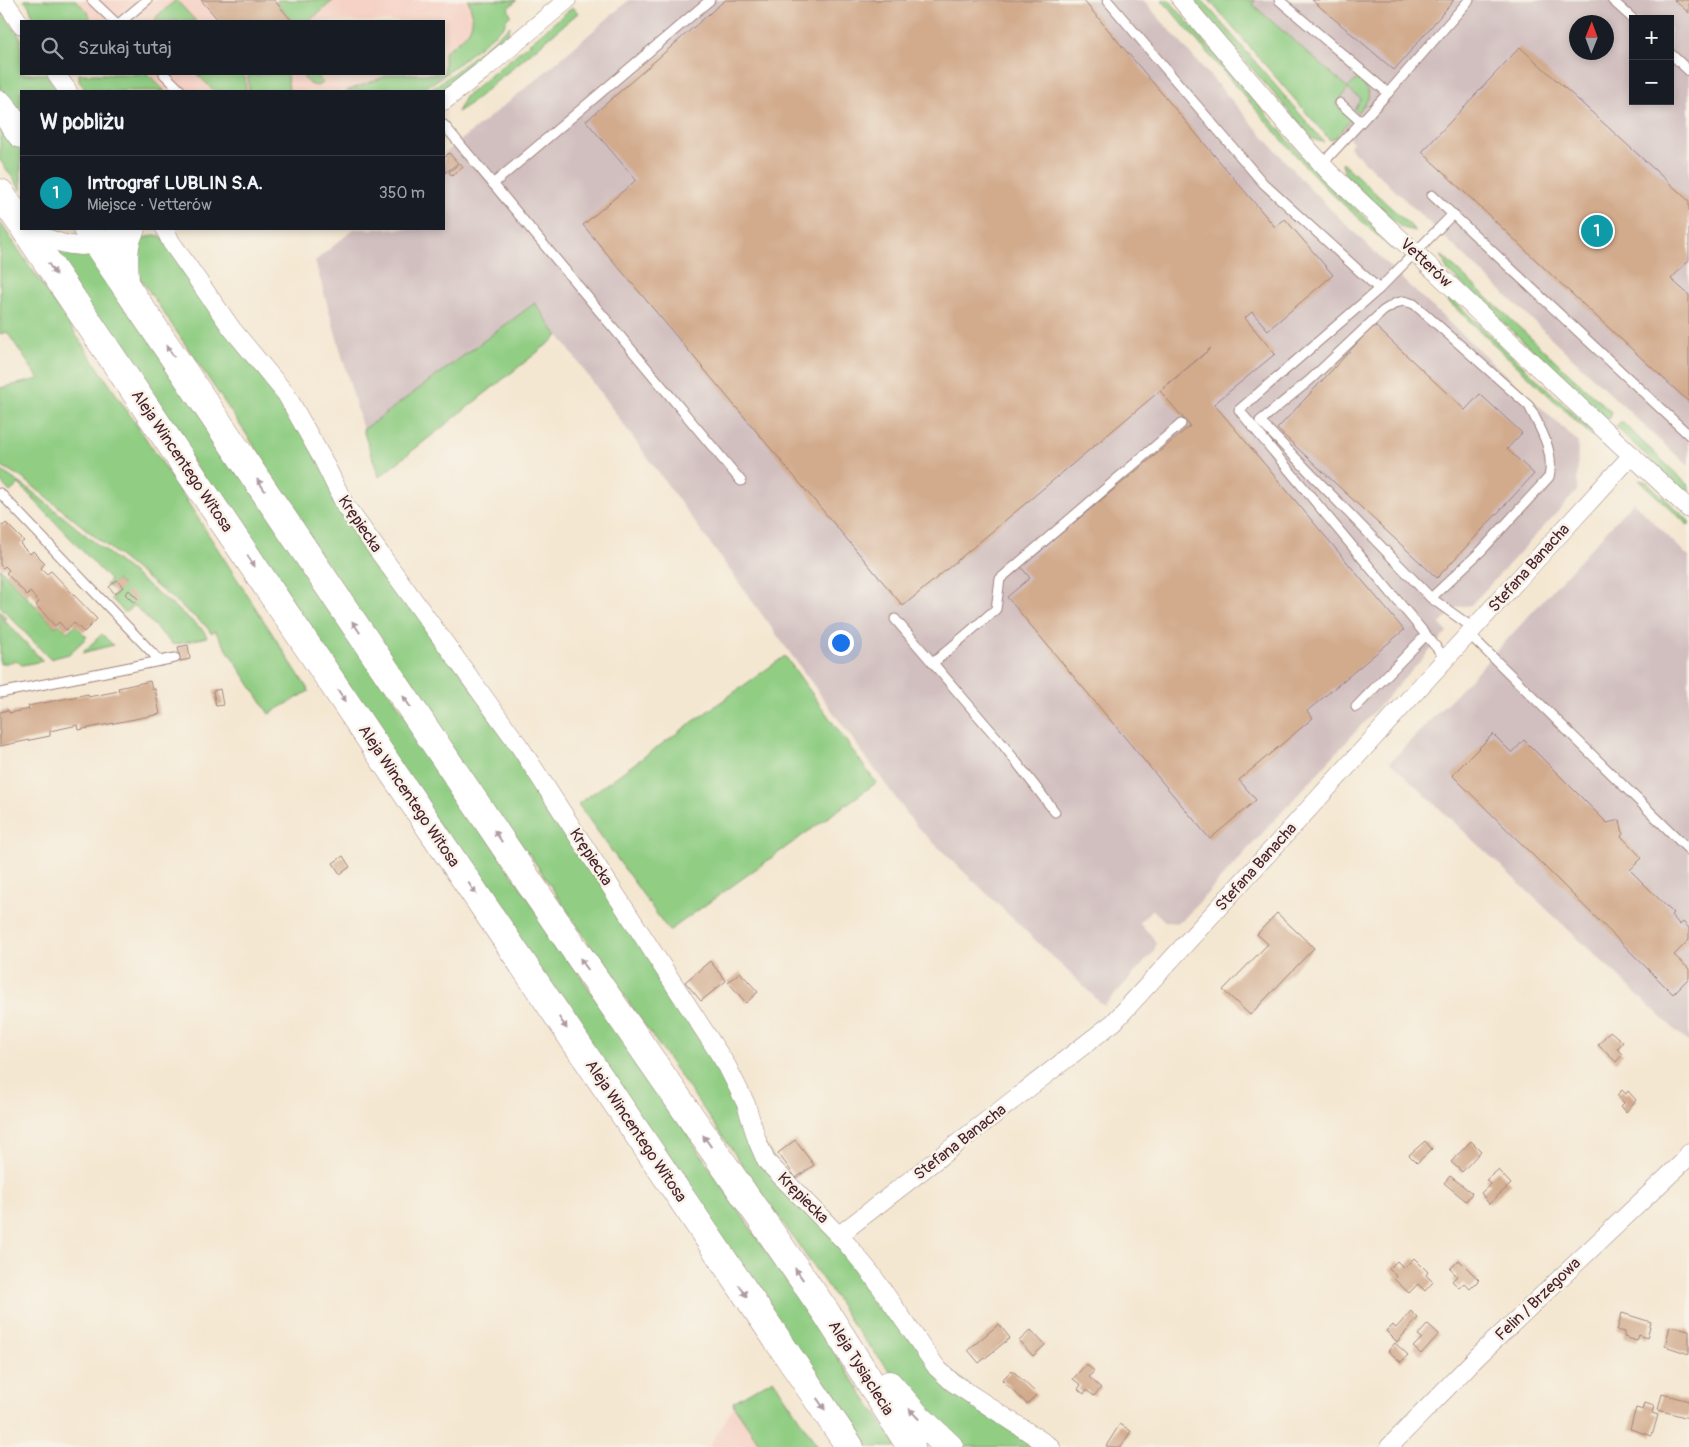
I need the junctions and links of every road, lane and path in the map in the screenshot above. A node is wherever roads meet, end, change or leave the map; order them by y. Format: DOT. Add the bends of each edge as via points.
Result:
graph roads {
  1 [pos="4,0"];
  2 [pos="92,0"];
  3 [pos="147,0"];
  4 [pos="567,0"];
  5 [pos="710,0"];
  6 [pos="1108,0"];
  7 [pos="1181,0"];
  8 [pos="1279,0"];
  9 [pos="1468,0"];
  10 [pos="1612,0"];
  11 [pos="1629,15"];
  12 [pos="113,20"];
  13 [pos="123,20"];
  14 [pos="20,24"];
  15 [pos="1674,58"];
  16 [pos="1689,71"];
  17 [pos="57,75"];
  18 [pos="165,75"];
  19 [pos="67,90"];
  20 [pos="180,90"];
  21 [pos="1388,93"];
  22 [pos="445,100"];
  23 [pos="1340,103"];
  24 [pos="0,105"];
  25 [pos="1361,122"];
  26 [pos="445,126"];
  27 [pos="20,133"];
  28 [pos="1322,164"];
  29 [pos="493,184"];
  30 [pos="0,193"];
  31 [pos="1432,194"];
  32 [pos="1453,214"];
  33 [pos="20,222"];
  34 [pos="27,230"];
  35 [pos="28,230"];
  36 [pos="119,230"];
  37 [pos="131,230"];
  38 [pos="165,230"];
  39 [pos="92,236"];
  40 [pos="1415,253"];
  41 [pos="125,285"];
  42 [pos="1379,290"];
  43 [pos="1180,424"];
  44 [pos="1689,435"];
  45 [pos="1632,455"];
  46 [pos="741,481"];
  47 [pos="0,493"];
  48 [pos="1689,509"];
  49 [pos="1431,598"];
  50 [pos="895,619"];
  51 [pos="1471,632"];
  52 [pos="1426,636"];
  53 [pos="175,658"];
  54 [pos="1446,659"];
  55 [pos="160,661"];
  56 [pos="933,663"];
  57 [pos="0,693"];
  58 [pos="1356,707"];
  59 [pos="1055,812"];
  60 [pos="1689,850"];
  61 [pos="1689,1153"];
  62 [pos="839,1235"];
  63 [pos="827,1314"];
  64 [pos="850,1447"];
  65 [pos="912,1447"];
  66 [pos="949,1447"];
  67 [pos="1051,1447"];
  68 [pos="1389,1447"];
  1 -- 14 [label="street"];
  2 -- 12 [label="lane"];
  3 -- 13 [label="lane"];
  4 -- 22 [label="street"];
  5 -- 29 [label="lane"];
  6 -- 42 [label="lane" via="1263,183"];
  7 -- 28 [label="street, Vetterów"];
  8 -- 21 [label="lane"];
  9 -- 21 [label="lane"];
  10 -- 11 [label="lane"];
  15 -- 16 [label="lane"];
  17 -- 19 [label="street"];
  18 -- 20 [label="lane"];
  21 -- 25 [label="lane"];
  23 -- 25 [label="lane"];
  24 -- 27 [label="main road"];
  25 -- 28 [label="lane"];
  26 -- 29 [label="lane"];
  28 -- 40 [label="street, Vetterów"];
  29 -- 46 [label="lane"];
  30 -- 33 [label="main road"];
  31 -- 32 [label="lane"];
  32 -- 40 [label="lane"];
  32 -- 44 [label="lane"];
  34 -- 64 [label="main road, Aleja Wincentego Witosa, one-way"];
  35 -- 39 [label="street, Aleja Wincentego Witosa" via="70,245 86,246"];
  36 -- 39 [label="street"];
  37 -- 41 [label="main road" via="124,254"];
  38 -- 62 [label="street, Krępiecka" via="170,242 232,329 286,394 345,505 520,747 722,1058 746,1104 766,1161"];
  39 -- 41 [label="main road"];
  40 -- 42 [label="lane"];
  40 -- 45 [label="street, Vetterów"];
  63 -- 41 [label="main road, one-way" via="569,942"];
  42 -- 52 [label="lane" via="1239,410"];
  43 -- 56 [label="lane" via="1000,579 996,609"];
  45 -- 48 [label="street, Vetterów"];
  45 -- 51 [label="street, Stefana Banacha"];
  47 -- 55 [label="lane"];
  49 -- 49 [label="lane" via="1260,421 1310,380 1383,311 1404,301 1414,304 1528,406 1541,428 1551,466 1549,477 1482,550"];
  49 -- 51 [label="lane" via="1466,623"];
  50 -- 56 [label="lane"];
  51 -- 54 [label="street, Stefana Banacha"];
  51 -- 60 [label="lane"];
  52 -- 54 [label="lane"];
  52 -- 58 [label="lane"];
  53 -- 55 [label="lane"];
  54 -- 62 [label="street, Stefana Banacha" via="1114,1022"];
  55 -- 57 [label="lane"];
  56 -- 59 [label="lane"];
  61 -- 68 [label="street, Felin / Brzegowa" via="1478,1356"];
  62 -- 67 [label="street, Krępiecka" via="870,1272 937,1368 952,1382"];
  63 -- 65 [label="main road, Aleja Tysiąclecia"];
  66 -- 63 [label="main road, one-way" via="915,1416"];
}
